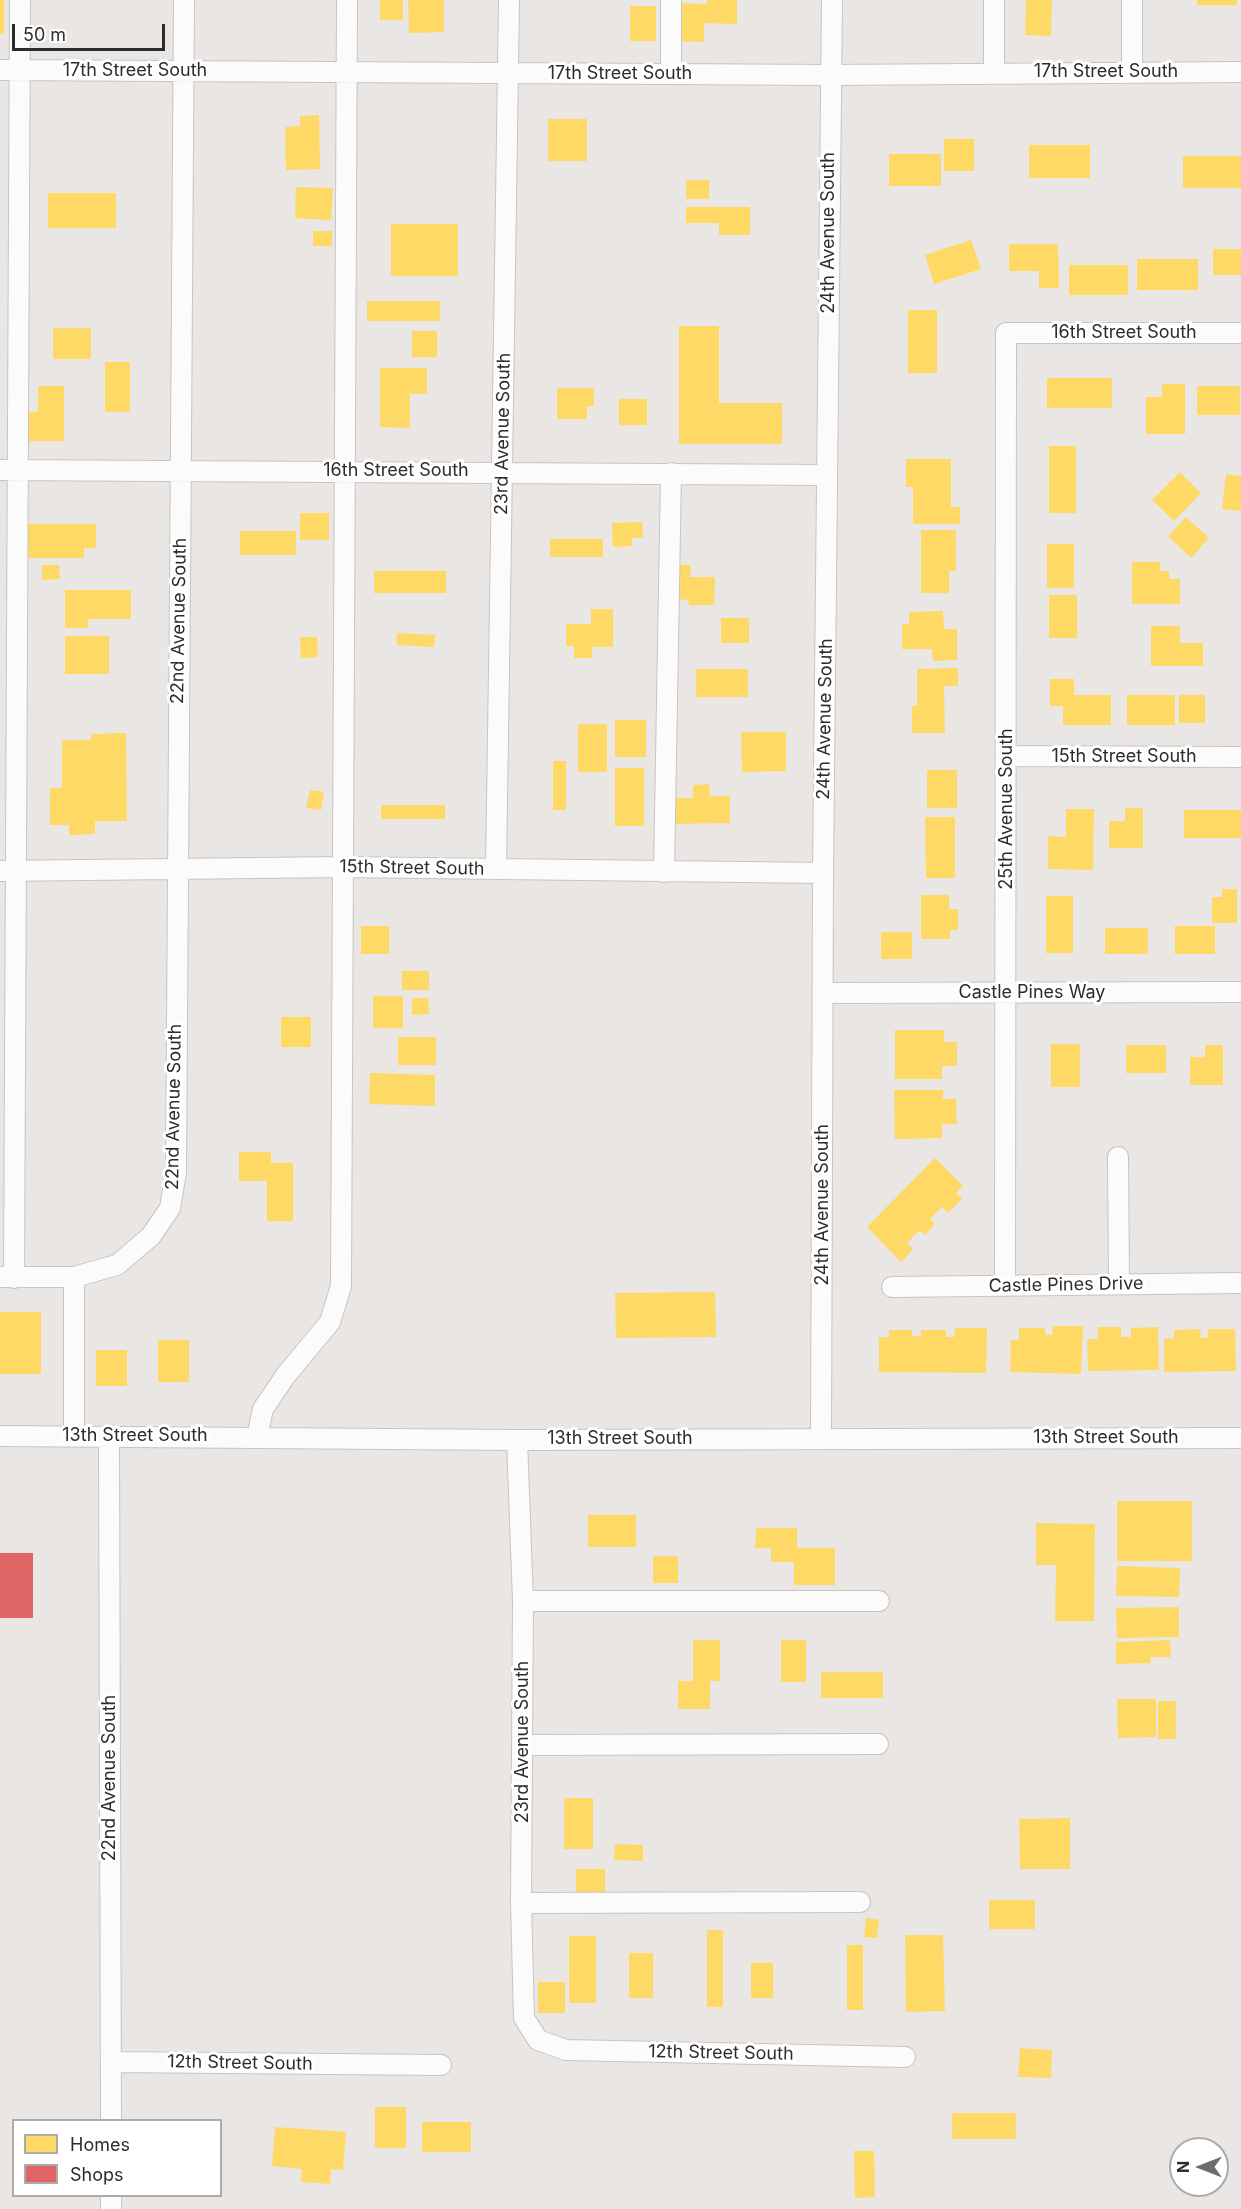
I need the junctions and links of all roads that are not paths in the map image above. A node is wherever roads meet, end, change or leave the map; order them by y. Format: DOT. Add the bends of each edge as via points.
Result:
graph roads {
  1 [pos="20,0"];
  2 [pos="184,0"];
  3 [pos="347,0"];
  4 [pos="509,0"];
  5 [pos="671,0"];
  6 [pos="832,0"];
  7 [pos="994,0"];
  8 [pos="1132,0"];
  9 [pos="10,70"];
  10 [pos="347,71"];
  11 [pos="184,72"];
  12 [pos="994,72"];
  13 [pos="1132,72"];
  14 [pos="1241,72"];
  15 [pos="508,74"];
  16 [pos="671,74"];
  17 [pos="831,75"];
  18 [pos="1006,333"];
  19 [pos="1241,333"];
  20 [pos="10,470"];
  21 [pos="180,470"];
  22 [pos="345,471"];
  23 [pos="503,472"];
  24 [pos="671,473"];
  25 [pos="827,475"];
  26 [pos="1007,756"];
  27 [pos="1241,757"];
  28 [pos="341,867"];
  29 [pos="496,868"];
  30 [pos="176,869"];
  31 [pos="7,871"];
  32 [pos="664,872"];
  33 [pos="823,873"];
  34 [pos="1241,992"];
  35 [pos="824,993"];
  36 [pos="1006,993"];
  37 [pos="1118,1157"];
  38 [pos="7,1277"];
  39 [pos="74,1277"];
  40 [pos="1241,1283"];
  41 [pos="1119,1284"];
  42 [pos="1005,1286"];
  43 [pos="892,1287"];
  44 [pos="109,1435"];
  45 [pos="0,1436"];
  46 [pos="74,1436"];
  47 [pos="257,1437"];
  48 [pos="821,1438"];
  49 [pos="1241,1438"];
  50 [pos="517,1440"];
  51 [pos="523,1601"];
  52 [pos="879,1601"];
  53 [pos="878,1744"];
  54 [pos="523,1745"];
  55 [pos="860,1902"];
  56 [pos="521,1903"];
  57 [pos="538,2040"];
  58 [pos="905,2057"];
  59 [pos="111,2062"];
  60 [pos="441,2065"];
  61 [pos="111,2119"];
  1 -- 9 [label="street"];
  2 -- 11 [label="street, 22nd Avenue South"];
  3 -- 10 [label="street"];
  4 -- 15 [label="street, 23rd Avenue South"];
  5 -- 16 [label="street"];
  6 -- 17 [label="street, 24th Avenue South"];
  7 -- 12 [label="street"];
  8 -- 13 [label="street"];
  9 -- 11 [label="street, 17th Street South"];
  9 -- 20 [label="street"];
  10 -- 11 [label="street, 17th Street South"];
  10 -- 15 [label="street, 17th Street South"];
  10 -- 22 [label="street"];
  11 -- 21 [label="street, 22nd Avenue South"];
  12 -- 13 [label="street, 17th Street South"];
  12 -- 17 [label="street, 17th Street South"];
  13 -- 14 [label="street, 17th Street South"];
  15 -- 16 [label="street, 17th Street South"];
  15 -- 23 [label="street, 23rd Avenue South"];
  16 -- 17 [label="street, 17th Street South"];
  17 -- 25 [label="street, 24th Avenue South"];
  18 -- 19 [label="street, 16th Street South"];
  18 -- 26 [label="street, 25th Avenue South"];
  20 -- 21 [label="street, 16th Street South"];
  20 -- 31 [label="street"];
  21 -- 22 [label="street, 16th Street South"];
  21 -- 30 [label="street, 22nd Avenue South"];
  22 -- 23 [label="street, 16th Street South"];
  22 -- 28 [label="street"];
  23 -- 24 [label="street, 16th Street South"];
  23 -- 29 [label="street, 23rd Avenue South"];
  24 -- 25 [label="street, 16th Street South"];
  24 -- 32 [label="street"];
  25 -- 33 [label="street, 24th Avenue South"];
  26 -- 27 [label="street, 15th Street South"];
  26 -- 36 [label="street, 25th Avenue South"];
  28 -- 29 [label="street, 15th Street South"];
  28 -- 30 [label="street, 15th Street South"];
  28 -- 47 [label="street" via="341,1286 330,1322 286,1375 264,1409"];
  29 -- 32 [label="street, 15th Street South"];
  30 -- 31 [label="street, 15th Street South"];
  30 -- 39 [label="street, 22nd Avenue South" via="176,1172 170,1208 151,1236 117,1265"];
  31 -- 38 [label="street"];
  32 -- 33 [label="street, 15th Street South"];
  33 -- 35 [label="street, 24th Avenue South"];
  34 -- 36 [label="street, Castle Pines Way"];
  35 -- 36 [label="street, Castle Pines Way"];
  35 -- 48 [label="street, 24th Avenue South"];
  36 -- 42 [label="street, 25th Avenue South"];
  37 -- 41 [label="street"];
  38 -- 39 [label="street, 22nd Avenue South"];
  39 -- 46 [label="street"];
  40 -- 41 [label="street, Castle Pines Drive"];
  41 -- 42 [label="street, Castle Pines Drive"];
  42 -- 43 [label="street, Castle Pines Drive"];
  44 -- 46 [label="street, 13th Street South"];
  44 -- 47 [label="street, 13th Street South"];
  44 -- 59 [label="street, 22nd Avenue South"];
  45 -- 46 [label="street, 13th Street South"];
  47 -- 50 [label="street, 13th Street South"];
  48 -- 49 [label="street, 13th Street South"];
  48 -- 50 [label="street, 13th Street South"];
  50 -- 51 [label="street, 23rd Avenue South"];
  51 -- 52 [label="street"];
  51 -- 54 [label="street, 23rd Avenue South"];
  53 -- 54 [label="street"];
  54 -- 56 [label="street, 23rd Avenue South"];
  55 -- 56 [label="street"];
  56 -- 57 [label="street, 23rd Avenue South" via="524,2018"];
  57 -- 58 [label="street, 12th Street South" via="566,2049"];
  59 -- 60 [label="street, 12th Street South"];
  59 -- 61 [label="street, 22nd Avenue South"];
}
